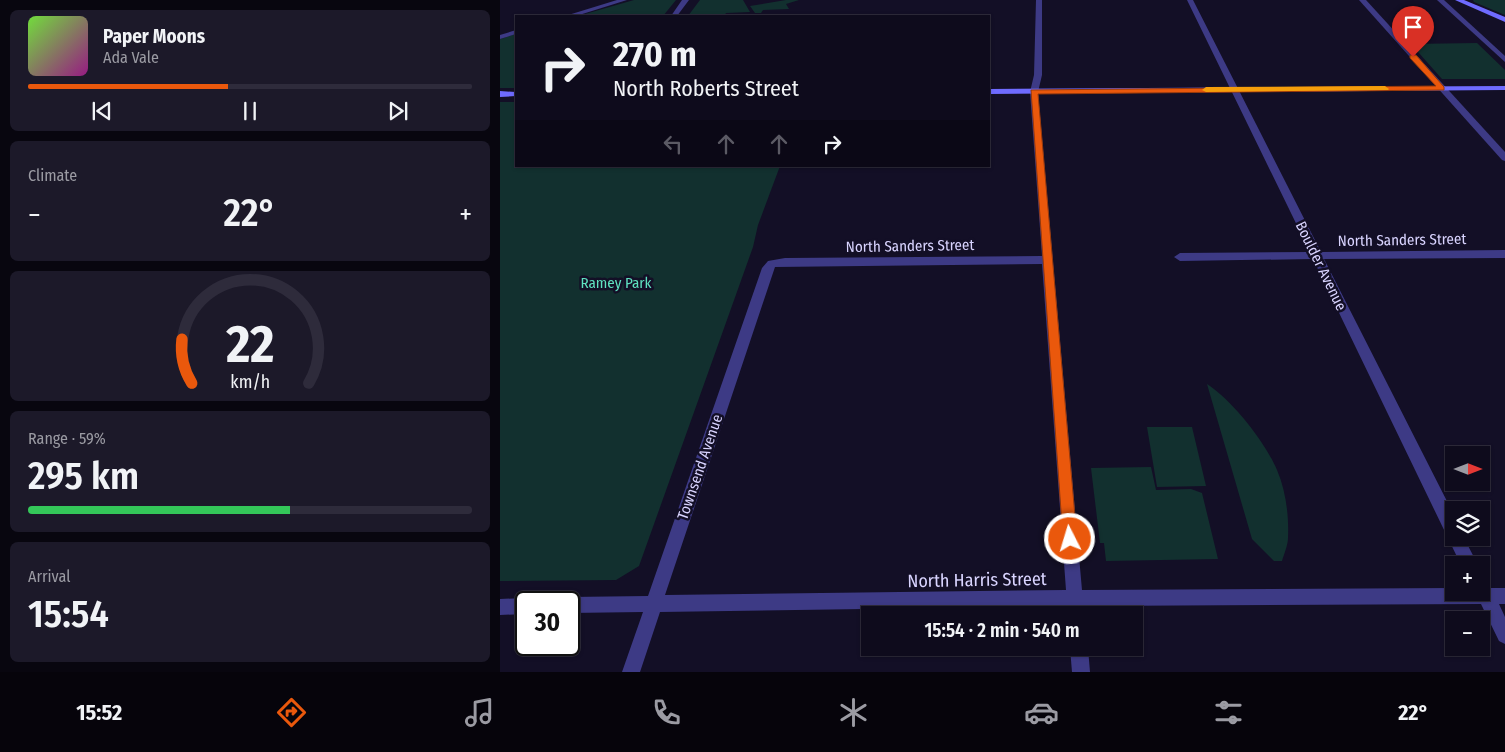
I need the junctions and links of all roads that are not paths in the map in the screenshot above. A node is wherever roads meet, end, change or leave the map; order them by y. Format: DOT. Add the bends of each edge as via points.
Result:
graph roads {
  1 [pos="624,0"];
  2 [pos="686,0"];
  3 [pos="1038,0"];
  4 [pos="1190,0"];
  5 [pos="1362,0"];
  6 [pos="1440,0"];
  7 [pos="1458,0"];
  8 [pos="572,15"];
  9 [pos="675,15"];
  10 [pos="1505,20"];
  11 [pos="515,32"];
  12 [pos="500,37"];
  13 [pos="1505,60"];
  14 [pos="1442,88"];
  15 [pos="1505,88"];
  16 [pos="1234,89"];
  17 [pos="990,92"];
  18 [pos="1034,92"];
  19 [pos="500,94"];
  20 [pos="515,94"];
  21 [pos="1505,158"];
  22 [pos="1505,254"];
  23 [pos="1180,257"];
  24 [pos="1316,257"];
  25 [pos="1047,260"];
  26 [pos="772,264"];
  27 [pos="1445,514"];
  28 [pos="1445,593"];
  29 [pos="1490,593"];
  30 [pos="1505,596"];
  31 [pos="1488,601"];
  32 [pos="654,603"];
  33 [pos="580,605"];
  34 [pos="515,606"];
  35 [pos="970,606"];
  36 [pos="1075,606"];
  37 [pos="1102,606"];
  38 [pos="500,607"];
  39 [pos="1505,635"];
  40 [pos="1080,656"];
  41 [pos="631,672"];
  42 [pos="1081,672"];
  1 -- 8 [label="street"];
  2 -- 9 [label="street"];
  3 -- 18 [label="street" via="1038,75"];
  4 -- 16 [label="street, Boulder Avenue"];
  5 -- 14 [label="street"];
  6 -- 13 [label="street"];
  7 -- 10 [label="street"];
  11 -- 12 [label="street"];
  14 -- 15 [label="street"];
  14 -- 16 [label="street"];
  14 -- 21 [label="street"];
  16 -- 18 [label="street"];
  16 -- 24 [label="street, Boulder Avenue"];
  17 -- 18 [label="street"];
  18 -- 25 [label="street"];
  19 -- 20 [label="street"];
  22 -- 24 [label="street, North Sanders Street"];
  23 -- 24 [label="street, North Sanders Street"];
  24 -- 27 [label="street, Boulder Avenue"];
  25 -- 26 [label="street, North Sanders Street"];
  25 -- 36 [label="street"];
  26 -- 32 [label="street, Townsend Avenue" via="765,274"];
  28 -- 37 [label="street, North Harris Street"];
  29 -- 30 [label="street, North Harris Street"];
  31 -- 39 [label="street"];
  32 -- 33 [label="street, North Harris Street"];
  32 -- 35 [label="street, North Harris Street"];
  32 -- 41 [label="street, Townsend Avenue"];
  34 -- 38 [label="street"];
  40 -- 42 [label="street"];
}
